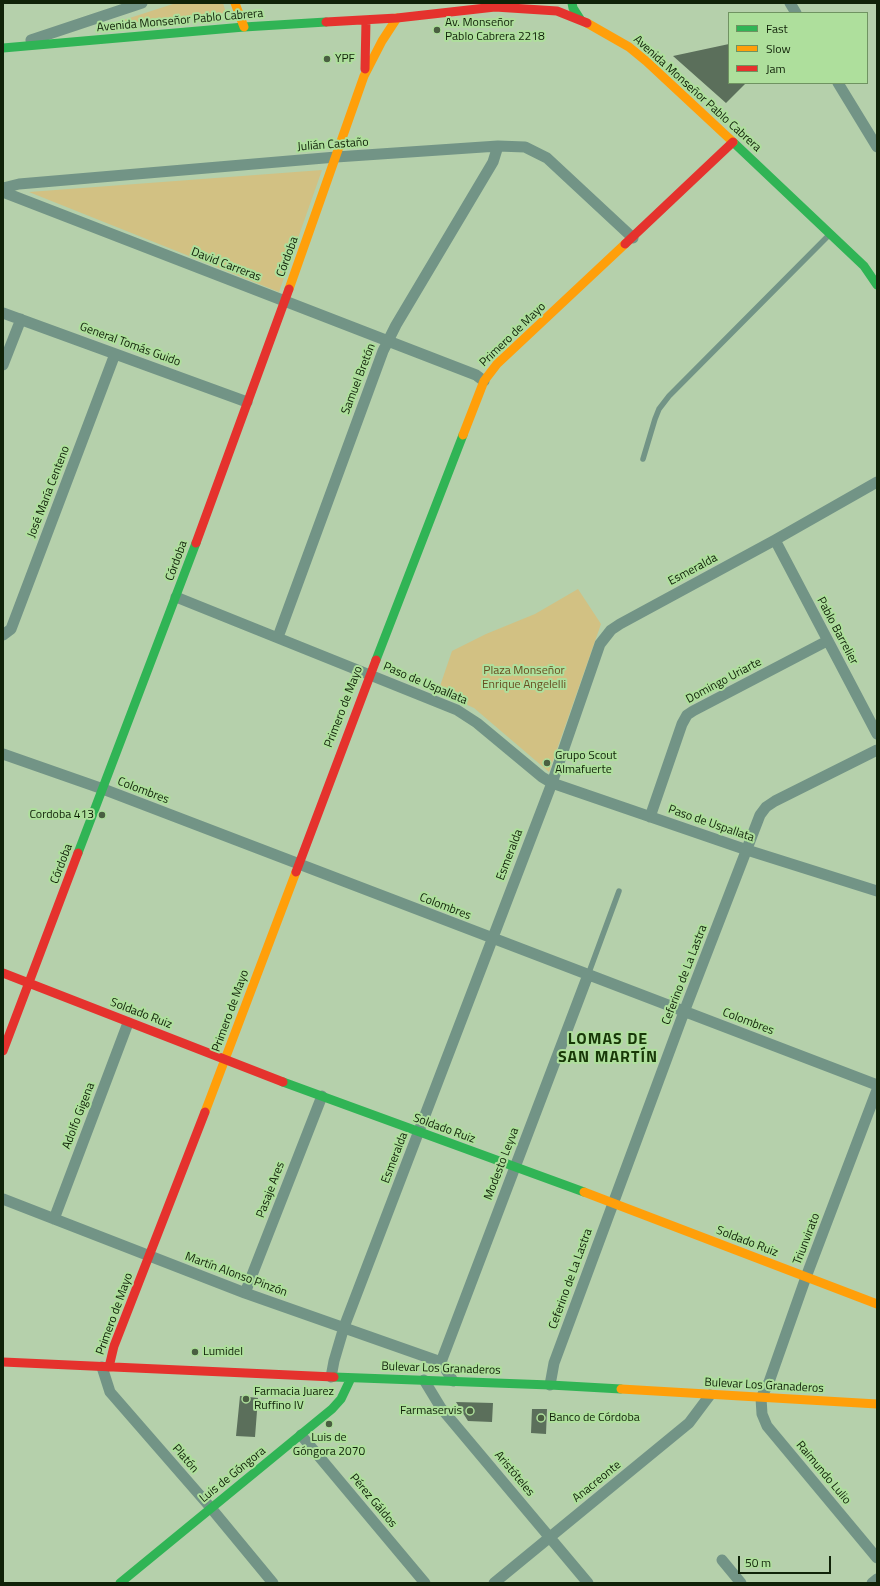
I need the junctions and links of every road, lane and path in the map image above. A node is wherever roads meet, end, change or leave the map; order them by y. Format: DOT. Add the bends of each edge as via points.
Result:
graph roads {
  1 [pos="142,3"];
  2 [pos="236,3"];
  3 [pos="511,3"];
  4 [pos="572,3"];
  5 [pos="790,3"];
  6 [pos="494,5"];
  7 [pos="795,12"];
  8 [pos="397,18"];
  9 [pos="580,19"];
  10 [pos="366,21"];
  11 [pos="244,27"];
  12 [pos="7,48"];
  13 [pos="364,76"];
  14 [pos="839,84"];
  15 [pos="733,142"];
  16 [pos="498,146"];
  17 [pos="877,147"];
  18 [pos="336,157"];
  19 [pos="3,188"];
  20 [pos="3,192"];
  21 [pos="830,233"];
  22 [pos="633,238"];
  23 [pos="877,285"];
  24 [pos="285,302"];
  25 [pos="3,313"];
  26 [pos="21,319"];
  27 [pos="388,341"];
  28 [pos="115,354"];
  29 [pos="3,365"];
  30 [pos="484,381"];
  31 [pos="247,402"];
  32 [pos="643,459"];
  33 [pos="877,482"];
  34 [pos="775,540"];
  35 [pos="176,597"];
  36 [pos="3,636"];
  37 [pos="278,637"];
  38 [pos="827,641"];
  39 [pos="370,674"];
  40 [pos="877,734"];
  41 [pos="877,750"];
  42 [pos="3,754"];
  43 [pos="552,783"];
  44 [pos="103,789"];
  45 [pos="650,817"];
  46 [pos="747,850"];
  47 [pos="298,864"];
  48 [pos="619,891"];
  49 [pos="877,891"];
  50 [pos="491,939"];
  51 [pos="3,973"];
  52 [pos="588,975"];
  53 [pos="29,983"];
  54 [pos="684,1012"];
  55 [pos="128,1023"];
  56 [pos="3,1051"];
  57 [pos="225,1060"];
  58 [pos="877,1085"];
  59 [pos="877,1090"];
  60 [pos="322,1096"];
  61 [pos="419,1133"];
  62 [pos="514,1168"];
  63 [pos="3,1199"];
  64 [pos="613,1203"];
  65 [pos="54,1219"];
  66 [pos="150,1256"];
  67 [pos="806,1277"];
  68 [pos="245,1293"];
  69 [pos="877,1304"];
  70 [pos="344,1327"];
  71 [pos="3,1362"];
  72 [pos="441,1362"];
  73 [pos="106,1367"];
  74 [pos="331,1377"];
  75 [pos="352,1378"];
  76 [pos="424,1380"];
  77 [pos="453,1381"];
  78 [pos="550,1385"];
  79 [pos="710,1395"];
  80 [pos="761,1398"];
  81 [pos="877,1404"];
  82 [pos="302,1435"];
  83 [pos="211,1508"];
  84 [pos="550,1537"];
  85 [pos="877,1558"];
  86 [pos="722,1560"];
  87 [pos="877,1579"];
  88 [pos="120,1583"];
  89 [pos="273,1583"];
  90 [pos="425,1583"];
  91 [pos="494,1583"];
  92 [pos="588,1583"];
  93 [pos="741,1583"];
  94 [pos="872,1583"];
  1 -- 12 [label="street"];
  2 -- 11 [label="main road"];
  3 -- 6 [label="main road"];
  4 -- 9 [label="main road"];
  5 -- 7 [label="street"];
  6 -- 8 [label="main road, Avenida Monseñor Pablo Cabrera"];
  6 -- 9 [label="main road, Avenida Monseñor Pablo Cabrera" via="551,10"];
  8 -- 10 [label="main road, Avenida Monseñor Pablo Cabrera"];
  8 -- 13 [label="main road, Córdoba"];
  9 -- 15 [label="main road, Avenida Monseñor Pablo Cabrera" via="629,47"];
  10 -- 11 [label="main road, Avenida Monseñor Pablo Cabrera"];
  10 -- 13 [label="main road, Córdoba"];
  11 -- 12 [label="main road, Avenida Monseñor Pablo Cabrera"];
  13 -- 18 [label="main road, Córdoba"];
  14 -- 17 [label="street"];
  15 -- 21 [label="main road, Avenida Monseñor Pablo Cabrera"];
  15 -- 22 [label="main road, Primero de Mayo"];
  16 -- 18 [label="street, Julián Castaño"];
  16 -- 22 [label="street, Julián Castaño" via="524,147 546,158"];
  16 -- 27 [label="street, Samuel Bretón" via="493,162"];
  18 -- 19 [label="street, Julián Castaño" via="19,184"];
  18 -- 24 [label="main road, Córdoba"];
  20 -- 24 [label="street, David Carreras"];
  21 -- 23 [label="main road, Avenida Monseñor Pablo Cabrera" via="864,266"];
  21 -- 32 [label="lane" via="669,396 659,409"];
  22 -- 30 [label="main road, Primero de Mayo" via="497,364"];
  24 -- 27 [label="street, David Carreras"];
  24 -- 31 [label="main road, Córdoba"];
  25 -- 26 [label="street, General Tomás Guido"];
  26 -- 28 [label="street, General Tomás Guido"];
  26 -- 29 [label="street"];
  27 -- 30 [label="street, David Carreras" via="476,375"];
  27 -- 37 [label="street, Samuel Bretón"];
  28 -- 31 [label="street, General Tomás Guido"];
  28 -- 36 [label="street, José María Centeno" via="11,629"];
  30 -- 39 [label="main road, Primero de Mayo"];
  31 -- 35 [label="main road, Córdoba"];
  33 -- 34 [label="street, Esmeralda"];
  34 -- 38 [label="street, Pablo Barrelier"];
  34 -- 43 [label="street, Esmeralda" via="620,624 604,637"];
  35 -- 37 [label="street, Paso de Uspallata"];
  35 -- 44 [label="main road, Córdoba"];
  37 -- 39 [label="street, Paso de Uspallata"];
  38 -- 40 [label="street, Pablo Barrelier"];
  38 -- 45 [label="street, Domingo Uriarte" via="687,716"];
  39 -- 43 [label="street, Paso de Uspallata" via="467,716"];
  39 -- 47 [label="main road, Primero de Mayo"];
  41 -- 46 [label="street, Ceferino de La Lastra" via="766,807"];
  42 -- 44 [label="street, Colombres"];
  43 -- 45 [label="street, Paso de Uspallata"];
  43 -- 50 [label="street, Esmeralda"];
  44 -- 47 [label="street, Colombres"];
  44 -- 53 [label="main road, Córdoba"];
  45 -- 46 [label="street, Paso de Uspallata"];
  46 -- 49 [label="street, Paso de Uspallata"];
  46 -- 54 [label="street, Ceferino de La Lastra"];
  47 -- 50 [label="street, Colombres"];
  47 -- 57 [label="main road, Primero de Mayo"];
  48 -- 52 [label="lane"];
  50 -- 52 [label="street, Colombres"];
  50 -- 61 [label="street, Esmeralda"];
  51 -- 53 [label="main road, Soldado Ruiz"];
  52 -- 54 [label="street, Colombres"];
  52 -- 62 [label="street, Modesto Leyva"];
  53 -- 55 [label="main road, Soldado Ruiz"];
  53 -- 56 [label="main road, Córdoba"];
  54 -- 58 [label="street, Colombres"];
  54 -- 64 [label="street, Ceferino de La Lastra"];
  55 -- 57 [label="main road, Soldado Ruiz"];
  55 -- 65 [label="street, Adolfo Gigena"];
  57 -- 60 [label="main road, Soldado Ruiz"];
  57 -- 66 [label="main road, Primero de Mayo"];
  59 -- 67 [label="street, Triunvirato"];
  60 -- 61 [label="main road, Soldado Ruiz"];
  60 -- 68 [label="street, Pasaje Ares"];
  61 -- 62 [label="main road, Soldado Ruiz"];
  61 -- 70 [label="street, Esmeralda"];
  62 -- 64 [label="main road, Soldado Ruiz"];
  62 -- 72 [label="street, Modesto Leyva"];
  63 -- 65 [label="street, Martín Alonso Pinzón"];
  64 -- 67 [label="main road, Soldado Ruiz"];
  64 -- 78 [label="street, Ceferino de La Lastra" via="554,1363"];
  65 -- 66 [label="street, Martín Alonso Pinzón"];
  66 -- 68 [label="street, Martín Alonso Pinzón"];
  66 -- 73 [label="main road, Primero de Mayo"];
  67 -- 69 [label="main road, Soldado Ruiz"];
  67 -- 80 [label="street, Triunvirato"];
  68 -- 70 [label="street, Martín Alonso Pinzón"];
  70 -- 72 [label="street, Martín Alonso Pinzón"];
  70 -- 74 [label="street, Esmeralda"];
  71 -- 73 [label="main road, Bulevar Los Granaderos"];
  72 -- 77 [label="street"];
  73 -- 74 [label="main road, Bulevar Los Granaderos"];
  73 -- 83 [label="street, Platón" via="110,1392"];
  74 -- 75 [label="main road, Bulevar Los Granaderos"];
  75 -- 76 [label="main road, Bulevar Los Granaderos"];
  75 -- 82 [label="main road, Luis de Góngora" via="341,1400"];
  76 -- 77 [label="main road, Bulevar Los Granaderos"];
  76 -- 84 [label="street, Aristóteles" via="441,1408"];
  77 -- 78 [label="main road, Bulevar Los Granaderos"];
  78 -- 79 [label="main road, Bulevar Los Granaderos"];
  79 -- 80 [label="main road, Bulevar Los Granaderos"];
  79 -- 84 [label="street, Anacreonte" via="689,1423"];
  80 -- 81 [label="main road, Bulevar Los Granaderos"];
  80 -- 85 [label="street, Raimundo Lulio" via="762,1414 767,1426"];
  82 -- 83 [label="main road, Luis de Góngora"];
  82 -- 90 [label="street, Pérez Gáldos"];
  83 -- 88 [label="main road, Luis de Góngora"];
  83 -- 89 [label="street, Platón"];
  84 -- 91 [label="street, Anacreonte"];
  84 -- 92 [label="street, Aristóteles"];
  86 -- 93 [label="street"];
  87 -- 94 [label="street"];
}
